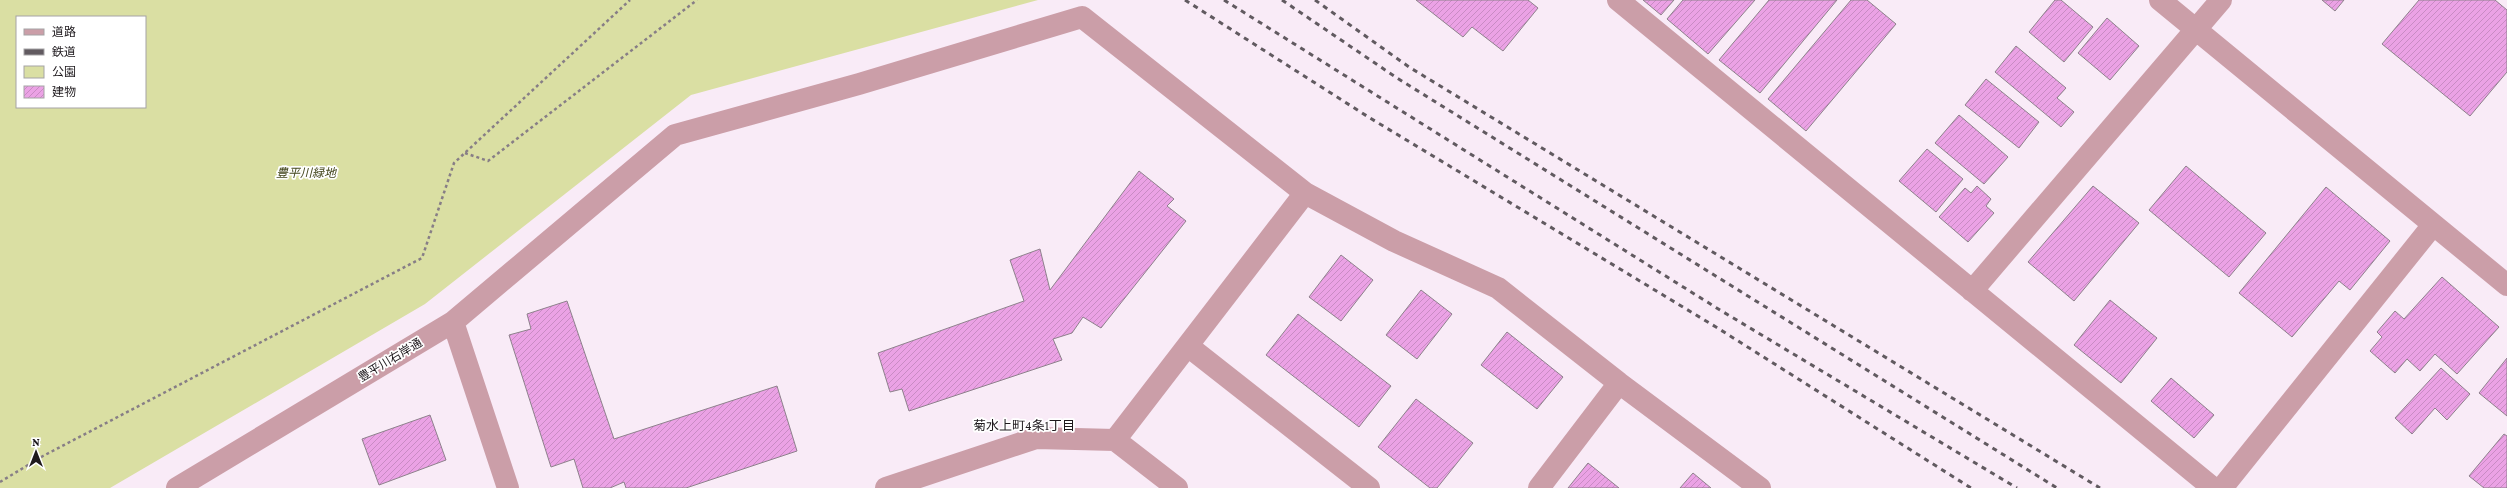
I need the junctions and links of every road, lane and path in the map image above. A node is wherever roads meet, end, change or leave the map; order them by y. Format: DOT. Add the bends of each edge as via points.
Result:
graph roads {
  1 [pos="630,0"];
  2 [pos="697,0"];
  3 [pos="1618,0"];
  4 [pos="2160,0"];
  5 [pos="2221,0"];
  6 [pos="2197,30"];
  7 [pos="465,153"];
  8 [pos="1305,193"];
  9 [pos="2433,225"];
  10 [pos="2507,285"];
  11 [pos="1972,291"];
  12 [pos="453,322"];
  13 [pos="1188,346"];
  14 [pos="1619,383"];
  15 [pos="1115,440"];
  16 [pos="0,482"];
  17 [pos="177,488"];
  18 [pos="508,488"];
  19 [pos="886,488"];
  20 [pos="1177,488"];
  21 [pos="1369,488"];
  22 [pos="1539,488"];
  23 [pos="1760,488"];
  24 [pos="2213,488"];
  25 [pos="2222,488"];
  1 -- 7 [label="path"];
  2 -- 7 [label="path" via="488,161"];
  3 -- 11 [label="street"];
  4 -- 6 [label="street"];
  5 -- 6 [label="street"];
  6 -- 9 [label="street"];
  6 -- 11 [label="street"];
  7 -- 16 [label="path" via="454,163 422,258 43,456"];
  8 -- 12 [label="street, 豊平川右岸通" via="1082,17 859,84 675,135"];
  8 -- 13 [label="street"];
  8 -- 14 [label="street" via="1394,240 1498,288"];
  9 -- 10 [label="street"];
  9 -- 25 [label="street"];
  11 -- 24 [label="street"];
  12 -- 17 [label="street, 豊平川右岸通"];
  12 -- 18 [label="street"];
  13 -- 15 [label="street"];
  13 -- 21 [label="street"];
  14 -- 22 [label="street"];
  14 -- 23 [label="street"];
  15 -- 19 [label="street" via="1036,438"];
  15 -- 20 [label="street"];
}
